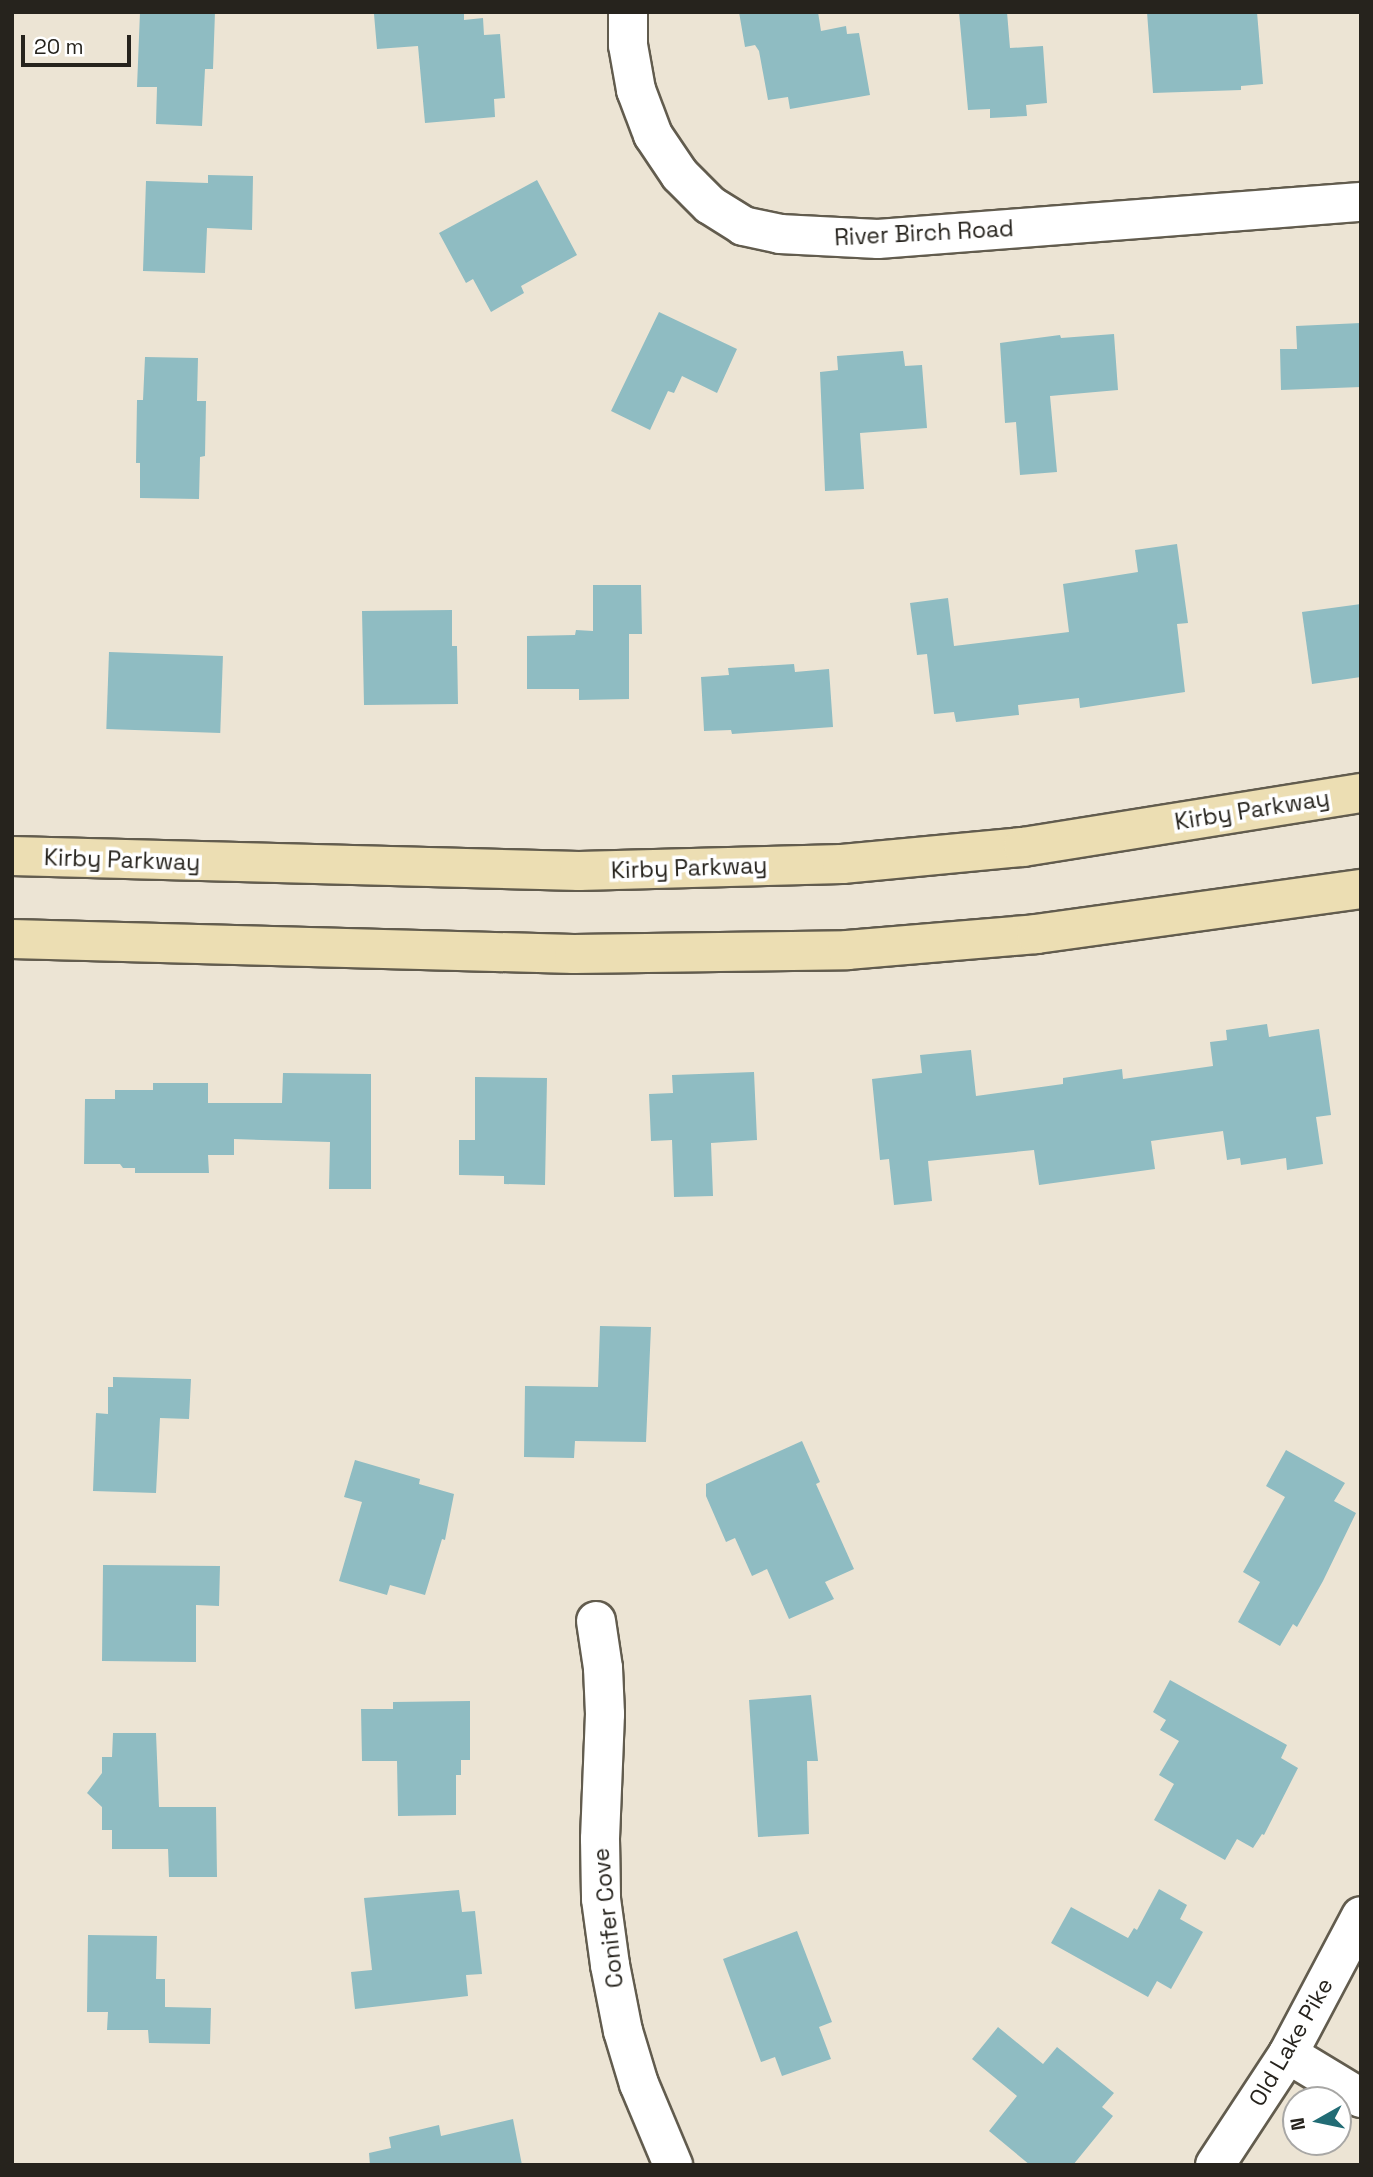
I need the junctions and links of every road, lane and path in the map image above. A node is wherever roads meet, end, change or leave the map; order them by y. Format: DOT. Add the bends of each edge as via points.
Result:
graph roads {
  1 [pos="628,12"];
  2 [pos="1361,202"];
  3 [pos="1361,793"];
  4 [pos="12,856"];
  5 [pos="1361,889"];
  6 [pos="12,939"];
  7 [pos="596,1621"];
  8 [pos="1361,1916"];
  9 [pos="1288,2054"];
  10 [pos="1361,2098"];
  11 [pos="673,2165"];
  12 [pos="1215,2165"];
  1 -- 2 [label="street, River Birch Road" via="636,90 653,135 702,198 743,226 780,234 877,239"];
  3 -- 4 [label="main road, Kirby Parkway" via="1023,847 842,864 566,871"];
  5 -- 6 [label="main road" via="1036,934 847,950 574,954"];
  7 -- 11 [label="street, Conifer Cove" via="605,1714 601,1899 610,1965 639,2084"];
  8 -- 9 [label="street, Old Lake Pike"];
  9 -- 10 [label="street"];
  9 -- 12 [label="street, Old Lake Pike"];
}
